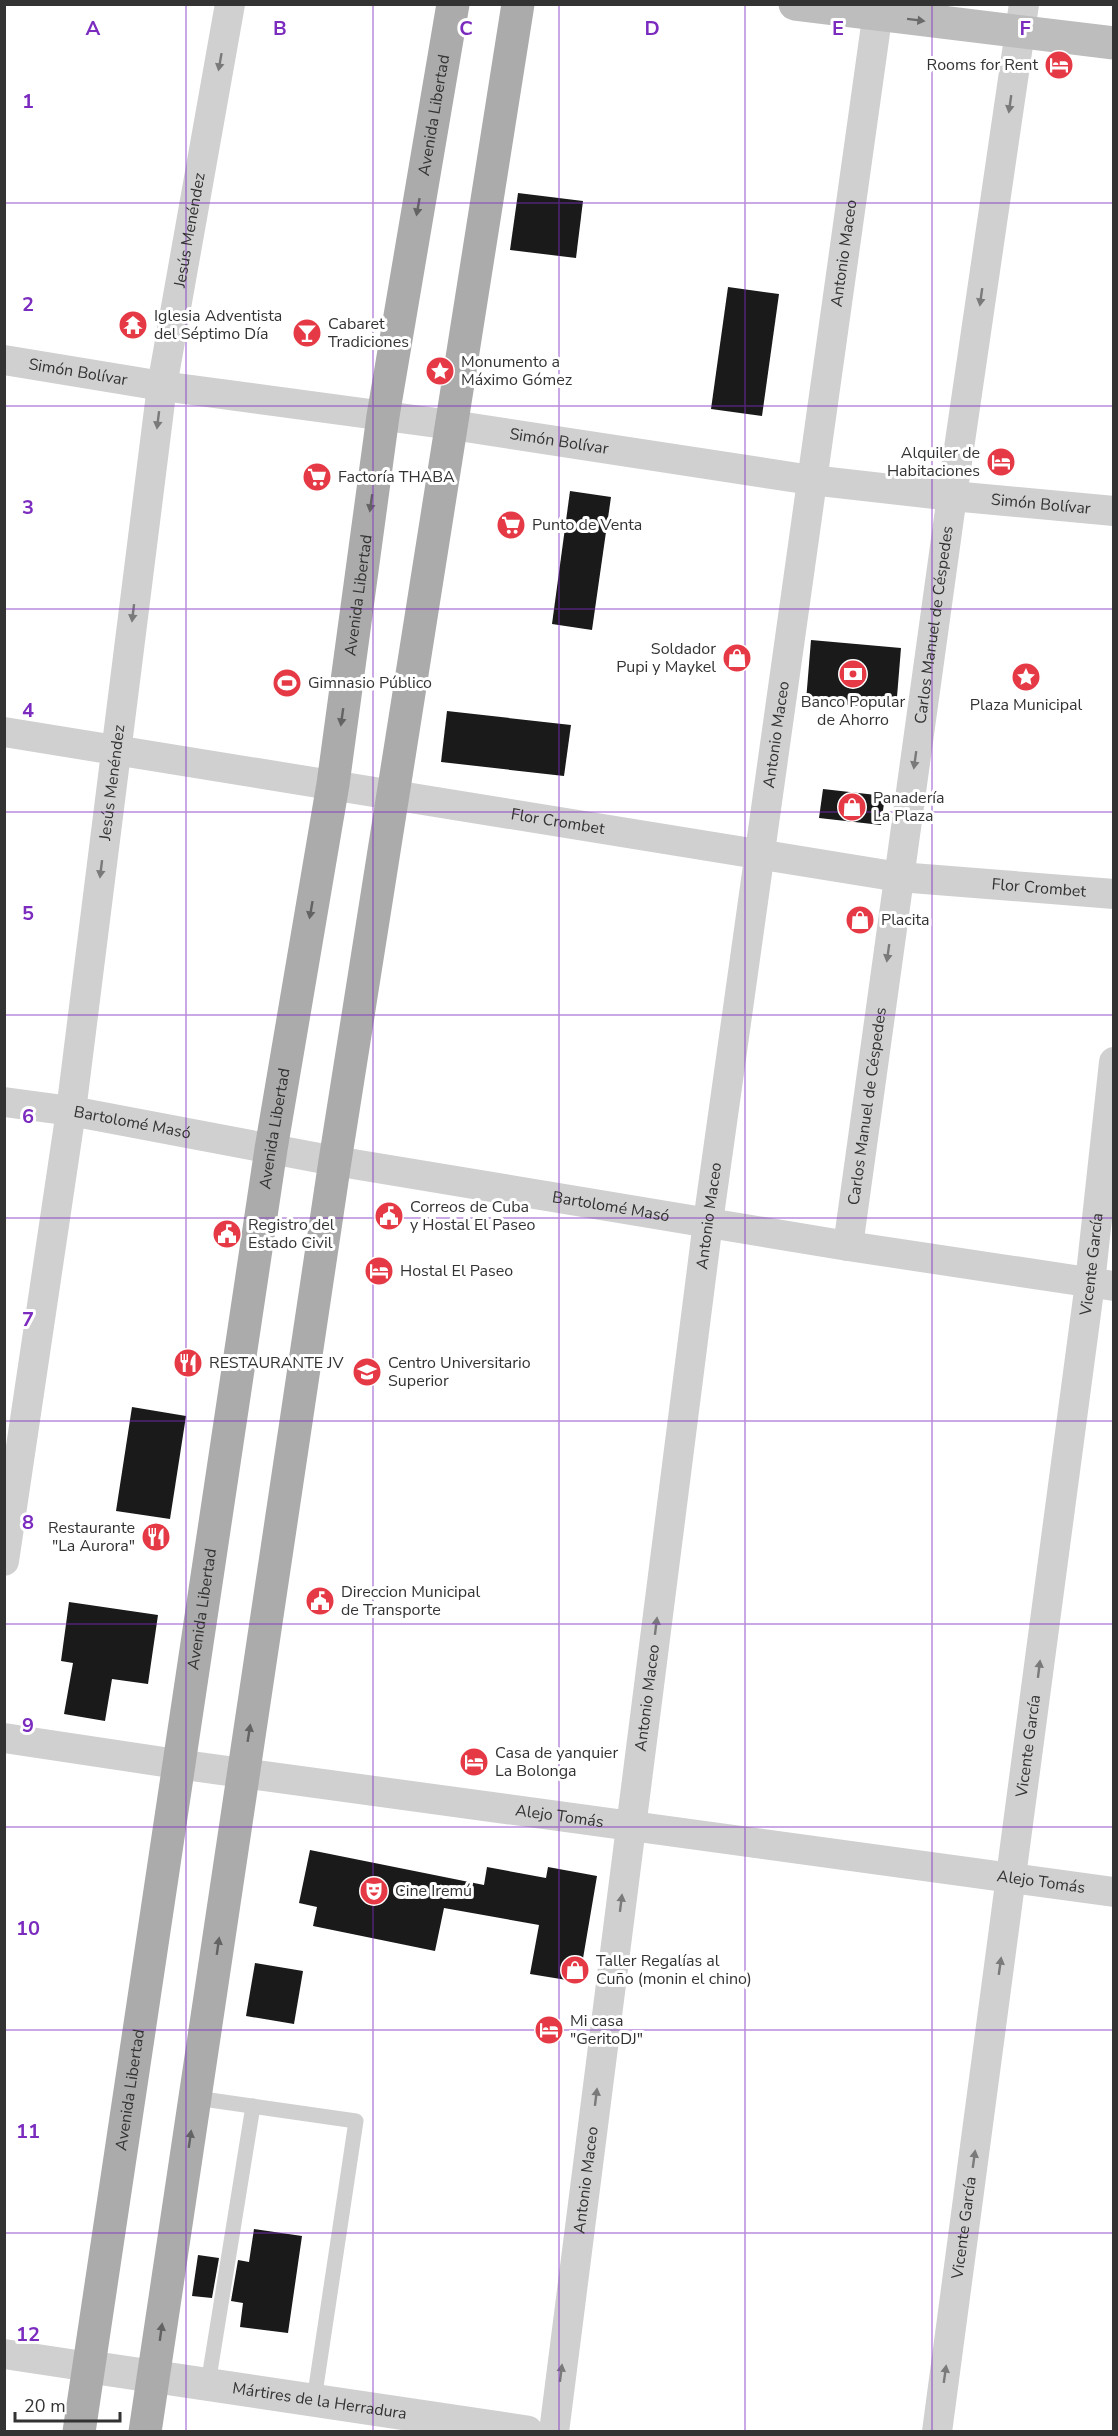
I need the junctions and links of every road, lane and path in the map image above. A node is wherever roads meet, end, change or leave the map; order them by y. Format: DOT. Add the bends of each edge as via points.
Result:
graph roads {
  1 [pos="230,4"];
  2 [pos="453,4"];
  3 [pos="518,4"];
  4 [pos="795,4"];
  5 [pos="878,10"];
  6 [pos="1022,18"];
  7 [pos="1113,43"];
  8 [pos="4,360"];
  9 [pos="162,386"];
  10 [pos="383,416"];
  11 [pos="452,425"];
  12 [pos="811,480"];
  13 [pos="952,496"];
  14 [pos="1113,511"];
  15 [pos="4,732"];
  16 [pos="115,751"];
  17 [pos="333,784"];
  18 [pos="393,796"];
  19 [pos="759,854"];
  20 [pos="898,877"];
  21 [pos="1113,894"];
  22 [pos="1113,1062"];
  23 [pos="4,1101"];
  24 [pos="71,1111"];
  25 [pos="271,1149"];
  26 [pos="335,1161"];
  27 [pos="708,1222"];
  28 [pos="848,1246"];
  29 [pos="1102,1284"];
  30 [pos="4,1561"];
  31 [pos="4,1738"];
  32 [pos="177,1764"];
  33 [pos="243,1773"];
  34 [pos="631,1825"];
  35 [pos="1012,1879"];
  36 [pos="1113,1892"];
  37 [pos="196,2098"];
  38 [pos="253,2106"];
  39 [pos="4,2354"];
  40 [pos="90,2367"];
  41 [pos="154,2376"];
  42 [pos="208,2384"];
  43 [pos="314,2400"];
  44 [pos="79,2432"];
  45 [pos="145,2432"];
  46 [pos="527,2432"];
  47 [pos="554,2432"];
  48 [pos="937,2432"];
  1 -- 9 [label="street, Jesús Menéndez, one-way"];
  2 -- 10 [label="main road, Avenida Libertad, one-way"];
  3 -- 11 [label="main road"];
  4 -- 5 [label="main road"];
  5 -- 6 [label="main road, one-way"];
  5 -- 12 [label="street, Antonio Maceo"];
  6 -- 7 [label="main road"];
  6 -- 13 [label="street, Carlos Manuel de Céspedes, one-way"];
  8 -- 9 [label="street, Simón Bolívar"];
  9 -- 10 [label="street, Simón Bolívar"];
  9 -- 16 [label="street, Jesús Menéndez, one-way"];
  10 -- 11 [label="street, Simón Bolívar"];
  10 -- 17 [label="main road, Avenida Libertad, one-way"];
  11 -- 12 [label="street, Simón Bolívar"];
  11 -- 18 [label="main road"];
  12 -- 13 [label="street, Simón Bolívar"];
  12 -- 19 [label="street, Antonio Maceo"];
  13 -- 14 [label="street, Simón Bolívar"];
  13 -- 20 [label="street, Carlos Manuel de Céspedes, one-way"];
  15 -- 16 [label="street, Flor Crombet"];
  16 -- 17 [label="street, Flor Crombet"];
  16 -- 24 [label="street, Jesús Menéndez, one-way"];
  17 -- 18 [label="street, Flor Crombet"];
  17 -- 25 [label="main road, Avenida Libertad, one-way"];
  18 -- 19 [label="street, Flor Crombet"];
  18 -- 26 [label="main road"];
  19 -- 20 [label="street, Flor Crombet"];
  19 -- 27 [label="street, Antonio Maceo"];
  20 -- 21 [label="street, Flor Crombet"];
  20 -- 28 [label="street, Carlos Manuel de Céspedes, one-way"];
  22 -- 29 [label="street, Vicente García"];
  23 -- 24 [label="street, Bartolomé Masó"];
  24 -- 25 [label="street, Bartolomé Masó"];
  24 -- 30 [label="street, Jesús Menéndez"];
  25 -- 26 [label="street, Bartolomé Masó"];
  25 -- 32 [label="main road, Avenida Libertad"];
  26 -- 27 [label="street, Bartolomé Masó"];
  33 -- 26 [label="main road, one-way"];
  27 -- 28 [label="street, Bartolomé Masó"];
  34 -- 27 [label="street, Antonio Maceo, one-way"];
  28 -- 29 [label="street, Bartolomé Masó"];
  35 -- 29 [label="street, Vicente García, one-way"];
  31 -- 32 [label="street, Alejo Tomás"];
  32 -- 33 [label="street, Alejo Tomás"];
  32 -- 40 [label="main road, Avenida Libertad"];
  33 -- 34 [label="street, Alejo Tomás"];
  37 -- 33 [label="main road, one-way"];
  34 -- 35 [label="street, Alejo Tomás"];
  47 -- 34 [label="street, Antonio Maceo, one-way"];
  35 -- 36 [label="street, Alejo Tomás"];
  48 -- 35 [label="street, Vicente García, one-way"];
  37 -- 38 [label="lane"];
  41 -- 37 [label="main road, one-way"];
  38 -- 42 [label="lane"];
  38 -- 43 [label="lane" via="356,2121"];
  39 -- 40 [label="street, Mártires de la Herradura"];
  40 -- 41 [label="street, Mártires de la Herradura"];
  40 -- 44 [label="main road, Avenida Libertad"];
  41 -- 42 [label="street, Mártires de la Herradura"];
  41 -- 45 [label="main road"];
  42 -- 43 [label="street, Mártires de la Herradura"];
  43 -- 46 [label="street, Mártires de la Herradura"];
}
